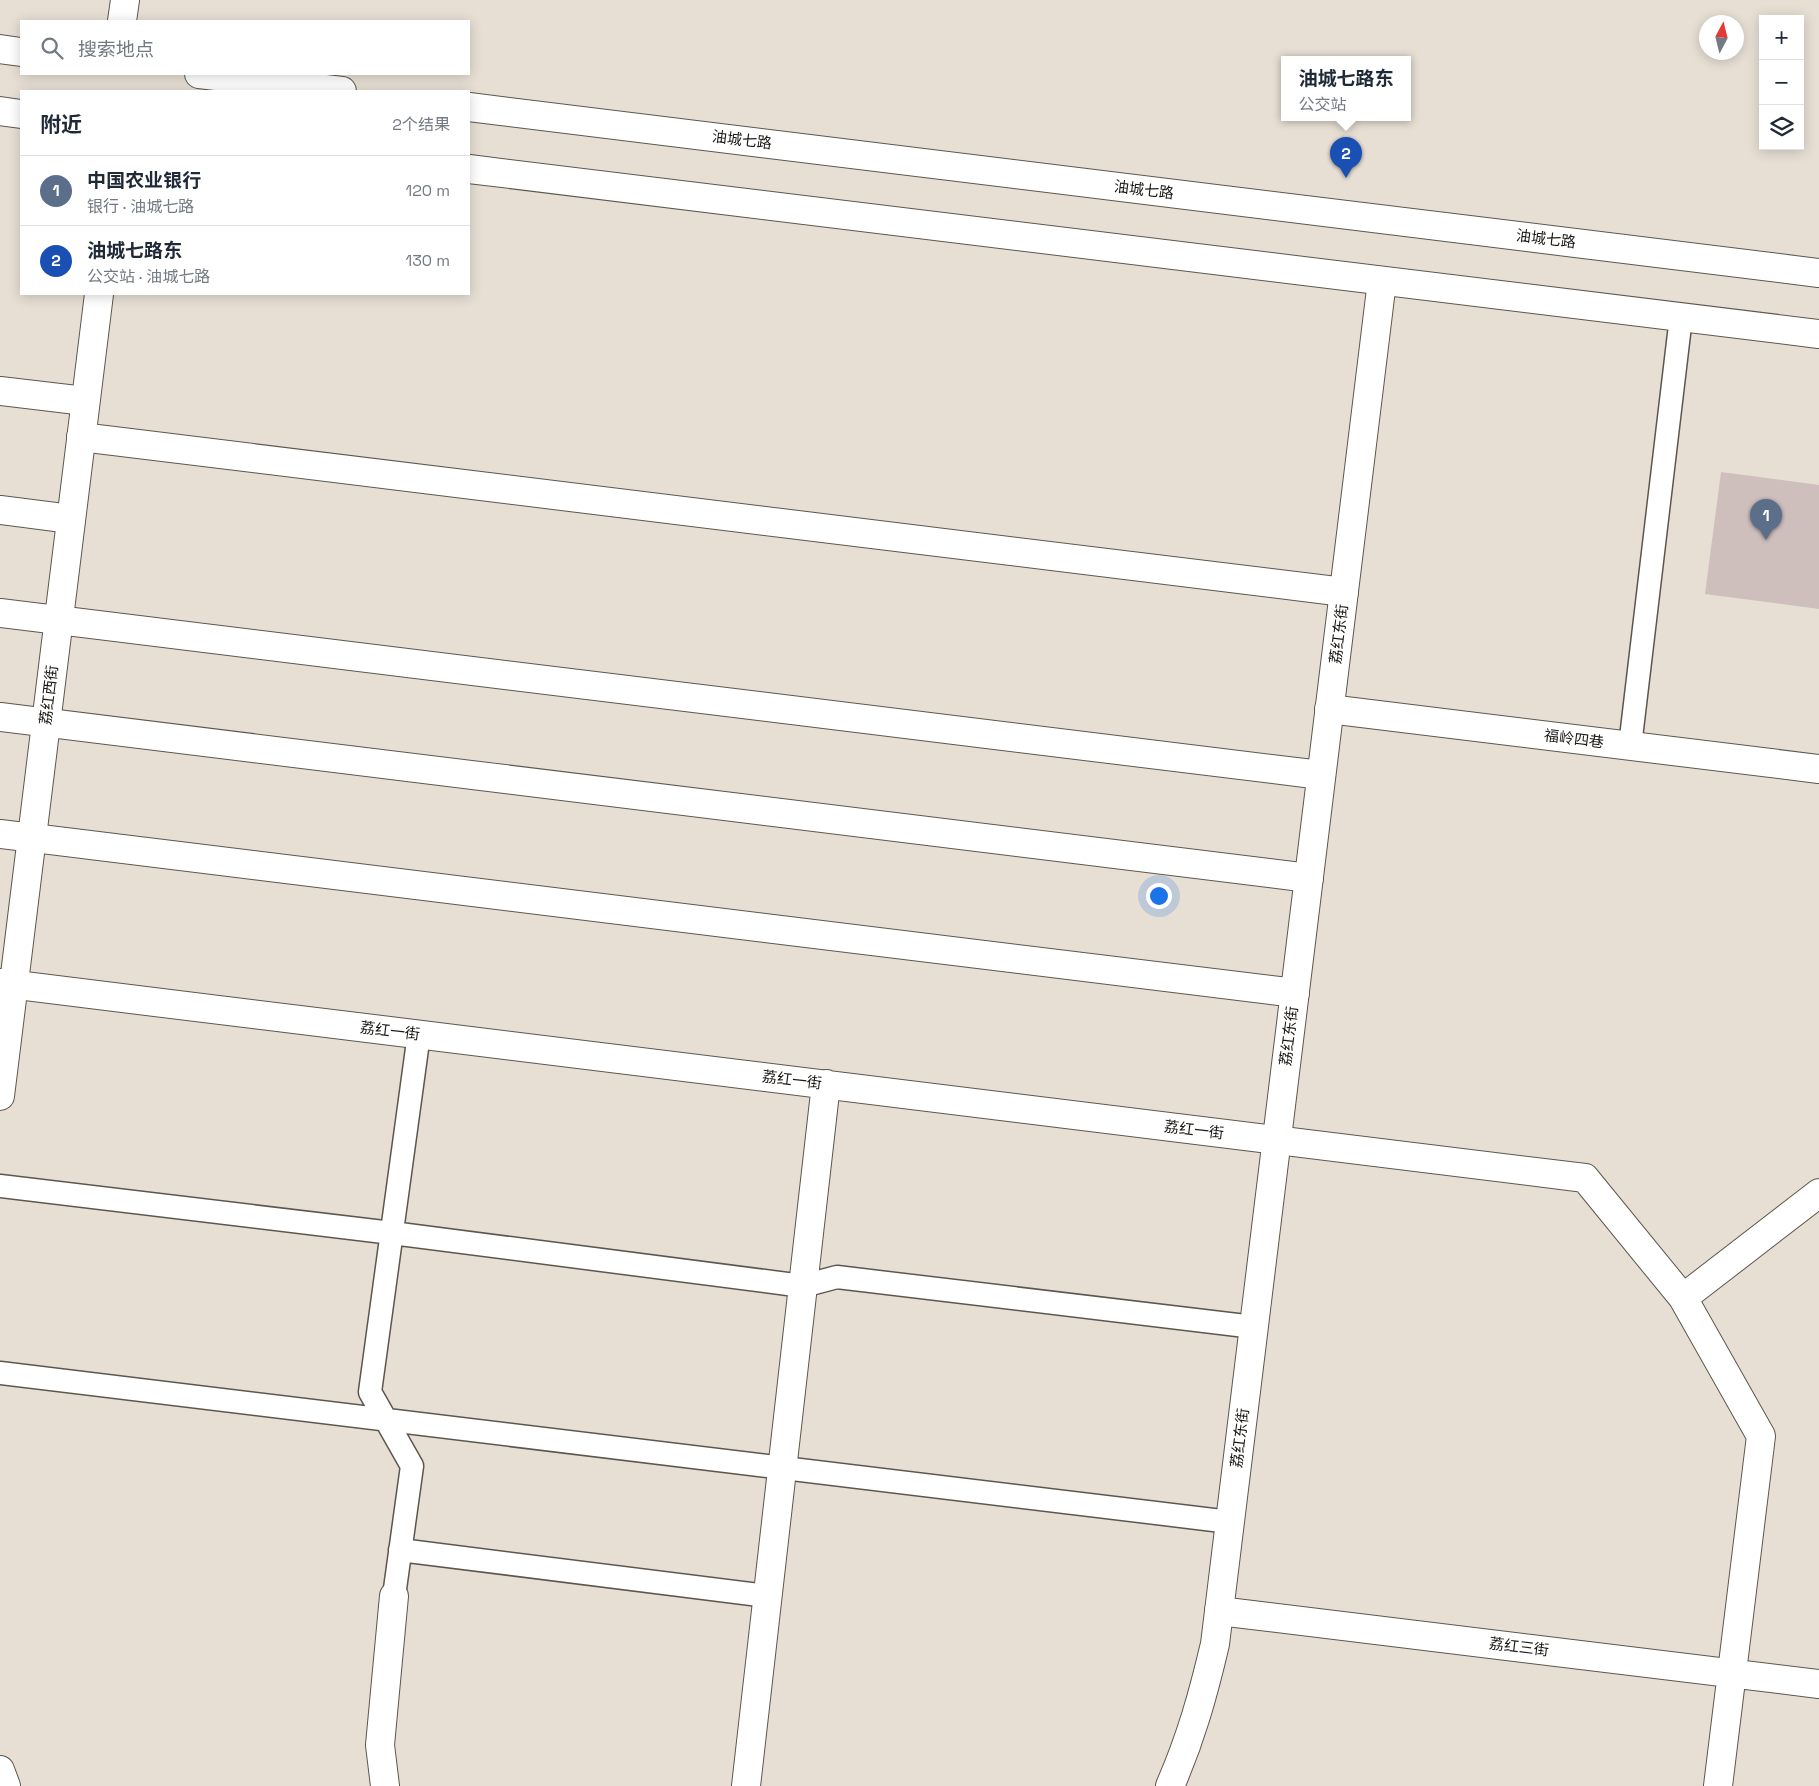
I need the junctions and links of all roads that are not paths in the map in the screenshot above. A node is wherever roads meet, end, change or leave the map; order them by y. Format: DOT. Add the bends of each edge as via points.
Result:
graph roads {
  1 [pos="125,0"];
  2 [pos="122,20"];
  3 [pos="0,49"];
  4 [pos="20,52"];
  5 [pos="207,75"];
  6 [pos="334,90"];
  7 [pos="470,107"];
  8 [pos="0,111"];
  9 [pos="20,114"];
  10 [pos="470,168"];
  11 [pos="1819,273"];
  12 [pos="1382,281"];
  13 [pos="98,295"];
  14 [pos="1681,317"];
  15 [pos="1819,334"];
  16 [pos="0,390"];
  17 [pos="85,401"];
  18 [pos="81,437"];
  19 [pos="0,510"];
  20 [pos="71,519"];
  21 [pos="1344,592"];
  22 [pos="0,613"];
  23 [pos="58,620"];
  24 [pos="1330,709"];
  25 [pos="0,717"];
  26 [pos="46,722"];
  27 [pos="1630,746"];
  28 [pos="1819,769"];
  29 [pos="1321,775"];
  30 [pos="0,834"];
  31 [pos="32,838"];
  32 [pos="1309,878"];
  33 [pos="7,984"];
  34 [pos="1295,993"];
  35 [pos="418,1034"];
  36 [pos="826,1084"];
  37 [pos="0,1096"];
  38 [pos="1277,1140"];
  39 [pos="0,1186"];
  40 [pos="1819,1192"];
  41 [pos="392,1233"];
  42 [pos="803,1286"];
  43 [pos="1683,1298"];
  44 [pos="1254,1327"];
  45 [pos="0,1373"];
  46 [pos="386,1419"];
  47 [pos="782,1467"];
  48 [pos="1230,1522"];
  49 [pos="400,1550"];
  50 [pos="394,1596"];
  51 [pos="767,1596"];
  52 [pos="1219,1611"];
  53 [pos="1732,1674"];
  54 [pos="1819,1684"];
  55 [pos="0,1770"];
  56 [pos="6,1786"];
  57 [pos="385,1786"];
  58 [pos="746,1786"];
  59 [pos="1170,1786"];
  60 [pos="1718,1786"];
  1 -- 2 [label="street"];
  3 -- 4 [label="street"];
  5 -- 6 [label="street"];
  7 -- 11 [label="street, 油城七路"];
  8 -- 9 [label="street"];
  10 -- 12 [label="street"];
  12 -- 14 [label="street"];
  12 -- 21 [label="street, 荔红东街"];
  13 -- 17 [label="street, 荔红西街"];
  14 -- 15 [label="street"];
  14 -- 27 [label="lane"];
  16 -- 17 [label="street"];
  17 -- 18 [label="street, 荔红西街"];
  18 -- 20 [label="street, 荔红西街"];
  18 -- 21 [label="street"];
  19 -- 20 [label="street"];
  20 -- 23 [label="street, 荔红西街"];
  21 -- 24 [label="street, 荔红东街"];
  22 -- 23 [label="street"];
  23 -- 26 [label="street, 荔红西街"];
  23 -- 29 [label="street"];
  24 -- 27 [label="street, 福岭四巷"];
  24 -- 29 [label="street, 荔红东街"];
  25 -- 26 [label="street"];
  26 -- 31 [label="street, 荔红西街"];
  26 -- 32 [label="street"];
  27 -- 28 [label="street, 福岭四巷"];
  29 -- 32 [label="street, 荔红东街"];
  30 -- 31 [label="street"];
  31 -- 33 [label="street, 荔红西街"];
  31 -- 34 [label="street"];
  32 -- 34 [label="street, 荔红东街"];
  33 -- 35 [label="street, 荔红一街"];
  33 -- 37 [label="street, 荔红西街"];
  34 -- 38 [label="street, 荔红东街"];
  35 -- 36 [label="street, 荔红一街"];
  35 -- 41 [label="lane"];
  36 -- 38 [label="street, 荔红一街"];
  36 -- 42 [label="street"];
  38 -- 43 [label="street, 荔红一街" via="1585,1178"];
  38 -- 44 [label="street, 荔红东街"];
  39 -- 41 [label="lane"];
  40 -- 43 [label="street"];
  41 -- 42 [label="lane"];
  41 -- 46 [label="lane" via="370,1392"];
  42 -- 44 [label="lane" via="837,1277"];
  42 -- 47 [label="street"];
  43 -- 53 [label="street" via="1761,1436"];
  44 -- 48 [label="street, 荔红东街"];
  45 -- 46 [label="lane"];
  46 -- 47 [label="lane"];
  46 -- 49 [label="lane" via="412,1466"];
  47 -- 48 [label="lane"];
  47 -- 51 [label="street"];
  48 -- 52 [label="street, 荔红东街"];
  49 -- 50 [label="lane"];
  49 -- 51 [label="lane"];
  50 -- 57 [label="street" via="380,1745"];
  51 -- 58 [label="street"];
  52 -- 53 [label="street, 荔红三街"];
  52 -- 59 [label="street, 荔红东街" via="1202,1702"];
  53 -- 54 [label="street, 荔红三街"];
  53 -- 60 [label="street"];
  55 -- 56 [label="street"];
}
